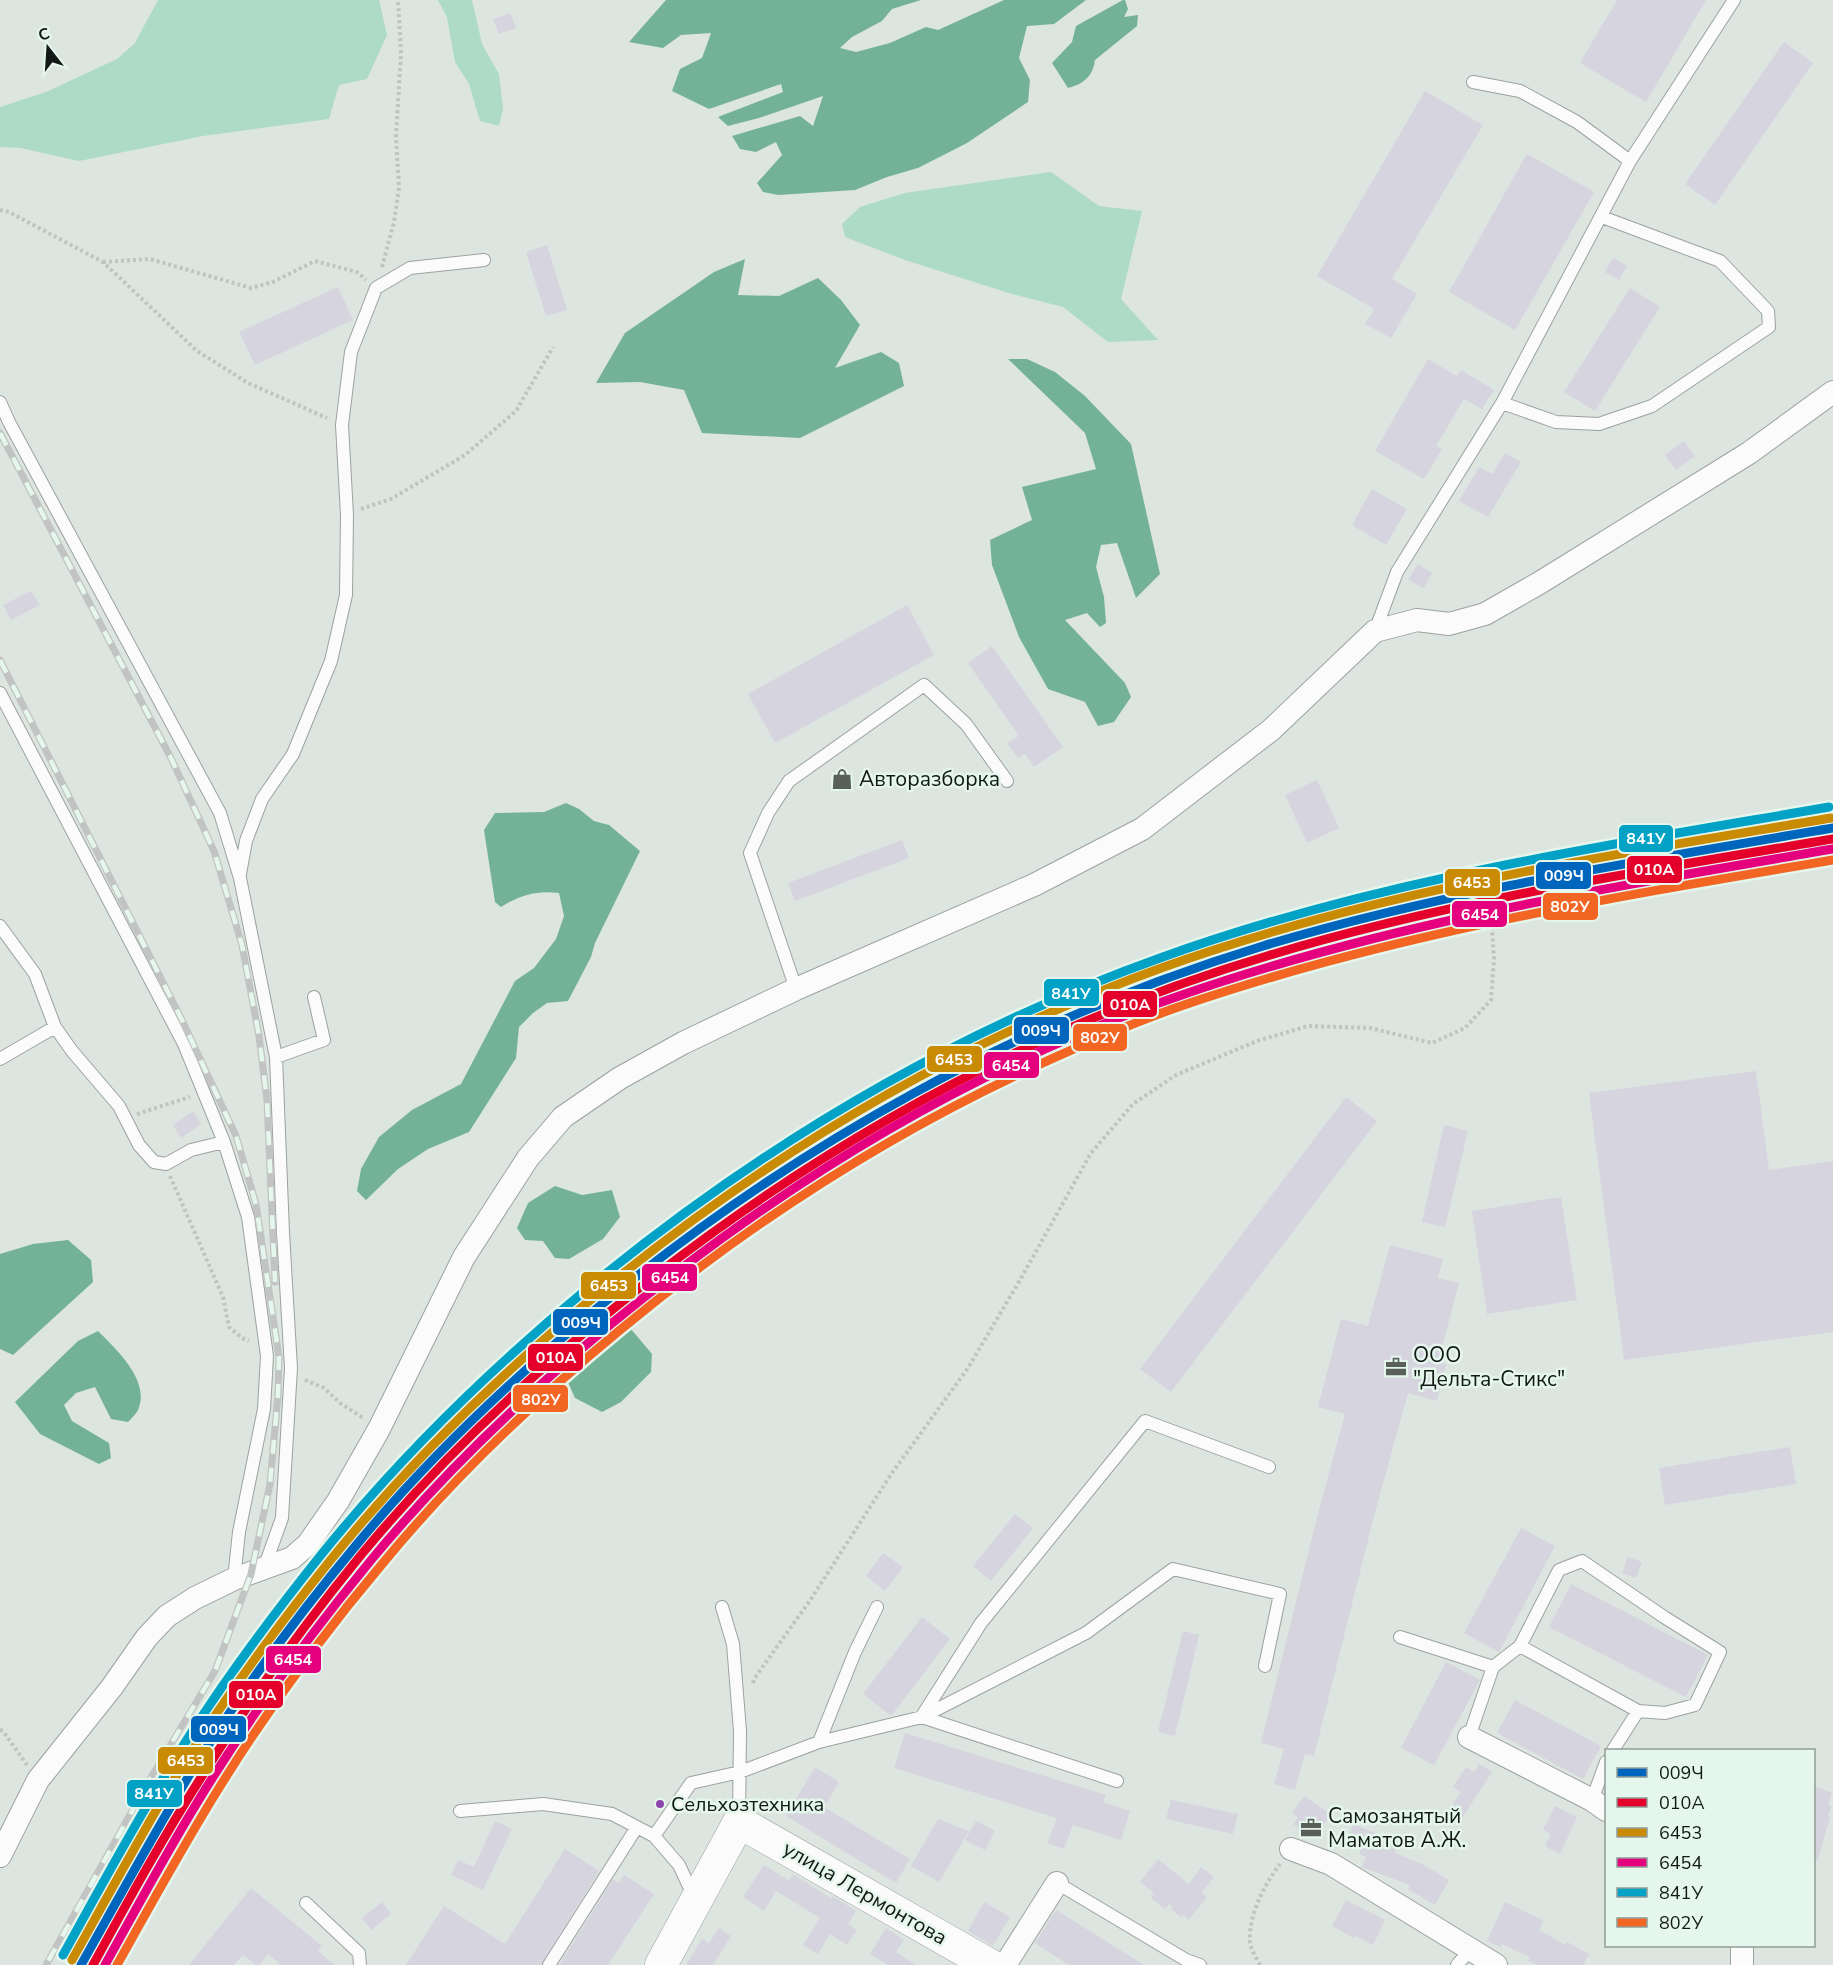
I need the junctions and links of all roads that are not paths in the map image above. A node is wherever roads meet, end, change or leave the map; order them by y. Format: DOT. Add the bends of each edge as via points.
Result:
graph roads {
  1 [pos="1734,0"];
  2 [pos="1473,82"];
  3 [pos="1630,161"];
  4 [pos="1602,217"];
  5 [pos="484,260"];
  6 [pos="1833,392"];
  7 [pos="0,402"];
  8 [pos="1502,403"];
  9 [pos="1375,631"];
  10 [pos="0,693"];
  11 [pos="1007,781"];
  12 [pos="240,878"];
  13 [pos="0,926"];
  14 [pos="796,989"];
  15 [pos="314,997"];
  16 [pos="54,1027"];
  17 [pos="276,1057"];
  18 [pos="0,1059"];
  19 [pos="225,1142"];
  20 [pos="1269,1467"];
  21 [pos="263,1569"];
  22 [pos="234,1579"];
  23 [pos="722,1607"];
  24 [pos="877,1607"];
  25 [pos="1400,1637"];
  26 [pos="1520,1646"];
  27 [pos="1265,1666"];
  28 [pos="1493,1667"];
  29 [pos="1638,1711"];
  30 [pos="922,1717"];
  31 [pos="1469,1737"];
  32 [pos="819,1742"];
  33 [pos="1614,1749"];
  34 [pos="1605,1768"];
  35 [pos="740,1772"];
  36 [pos="1117,1781"];
  37 [pos="1599,1805"];
  38 [pos="460,1810"];
  39 [pos="740,1822"];
  40 [pos="637,1827"];
  41 [pos="654,1836"];
  42 [pos="1291,1849"];
  43 [pos="0,1856"];
  44 [pos="1057,1883"];
  45 [pos="696,1901"];
  46 [pos="306,1903"];
  47 [pos="1742,1947"];
  48 [pos="1464,1958"];
  49 [pos="360,1965"];
  50 [pos="549,1965"];
  51 [pos="661,1965"];
  52 [pos="990,1965"];
  53 [pos="1005,1965"];
  54 [pos="1200,1965"];
  55 [pos="1496,1965"];
  56 [pos="1742,1965"];
  1 -- 3 [label="lane"];
  2 -- 3 [label="lane" via="1520,91 1577,122"];
  3 -- 4 [label="lane"];
  4 -- 8 [label="lane"];
  4 -- 8 [label="lane" via="1720,261 1767,311 1769,327 1652,406 1599,424 1556,422"];
  5 -- 12 [label="lane" via="410,268 376,288 351,352 342,425 346,595 331,661 293,754 262,799 246,841"];
  6 -- 9 [label="street" via="1749,453 1485,614 1449,624 1417,620"];
  7 -- 12 [label="lane" via="220,813"];
  8 -- 9 [label="lane" via="1397,572"];
  9 -- 14 [label="street" via="1272,730 1142,829 1034,885"];
  10 -- 19 [label="lane" via="184,1044"];
  11 -- 14 [label="lane" via="966,724 924,685 789,781 768,813 750,853"];
  12 -- 17 [label="lane"];
  13 -- 16 [label="lane" via="35,974"];
  14 -- 21 [label="street" via="674,1048 620,1078 563,1117 528,1158 464,1257 379,1429 338,1501 308,1544 292,1558"];
  15 -- 17 [label="lane" via="324,1040"];
  16 -- 18 [label="lane"];
  16 -- 19 [label="lane" via="119,1106 139,1145 154,1162 166,1164 191,1150"];
  17 -- 21 [label="lane" via="291,1368 282,1518"];
  19 -- 22 [label="lane" via="248,1217 267,1356 264,1409 239,1532"];
  20 -- 30 [label="lane" via="1145,1421 981,1623"];
  21 -- 22 [label="street"];
  22 -- 43 [label="street" via="167,1616 147,1637 38,1780"];
  23 -- 35 [label="lane" via="733,1644"];
  24 -- 32 [label="lane"];
  25 -- 28 [label="lane"];
  26 -- 28 [label="lane"];
  26 -- 29 [label="lane"];
  26 -- 29 [label="lane" via="1558,1570 1582,1561 1720,1652 1695,1705 1665,1713"];
  27 -- 30 [label="lane" via="1280,1594 1173,1569 1086,1633"];
  28 -- 31 [label="lane"];
  29 -- 33 [label="lane"];
  30 -- 32 [label="lane"];
  30 -- 36 [label="lane"];
  31 -- 37 [label="street"];
  32 -- 35 [label="lane"];
  34 -- 37 [label="lane"];
  35 -- 39 [label="lane"];
  35 -- 41 [label="lane" via="691,1783"];
  38 -- 40 [label="lane" via="543,1804 612,1814"];
  39 -- 45 [label="street"];
  39 -- 52 [label="street, улица Лермонтова"];
  40 -- 41 [label="lane"];
  40 -- 50 [label="lane"];
  41 -- 45 [label="lane" via="679,1865"];
  42 -- 48 [label="street" via="1332,1864"];
  44 -- 53 [label="street"];
  44 -- 54 [label="lane"];
  45 -- 51 [label="street"];
  46 -- 49 [label="lane" via="359,1953"];
  47 -- 56 [label="street"];
  48 -- 55 [label="street"];
}
